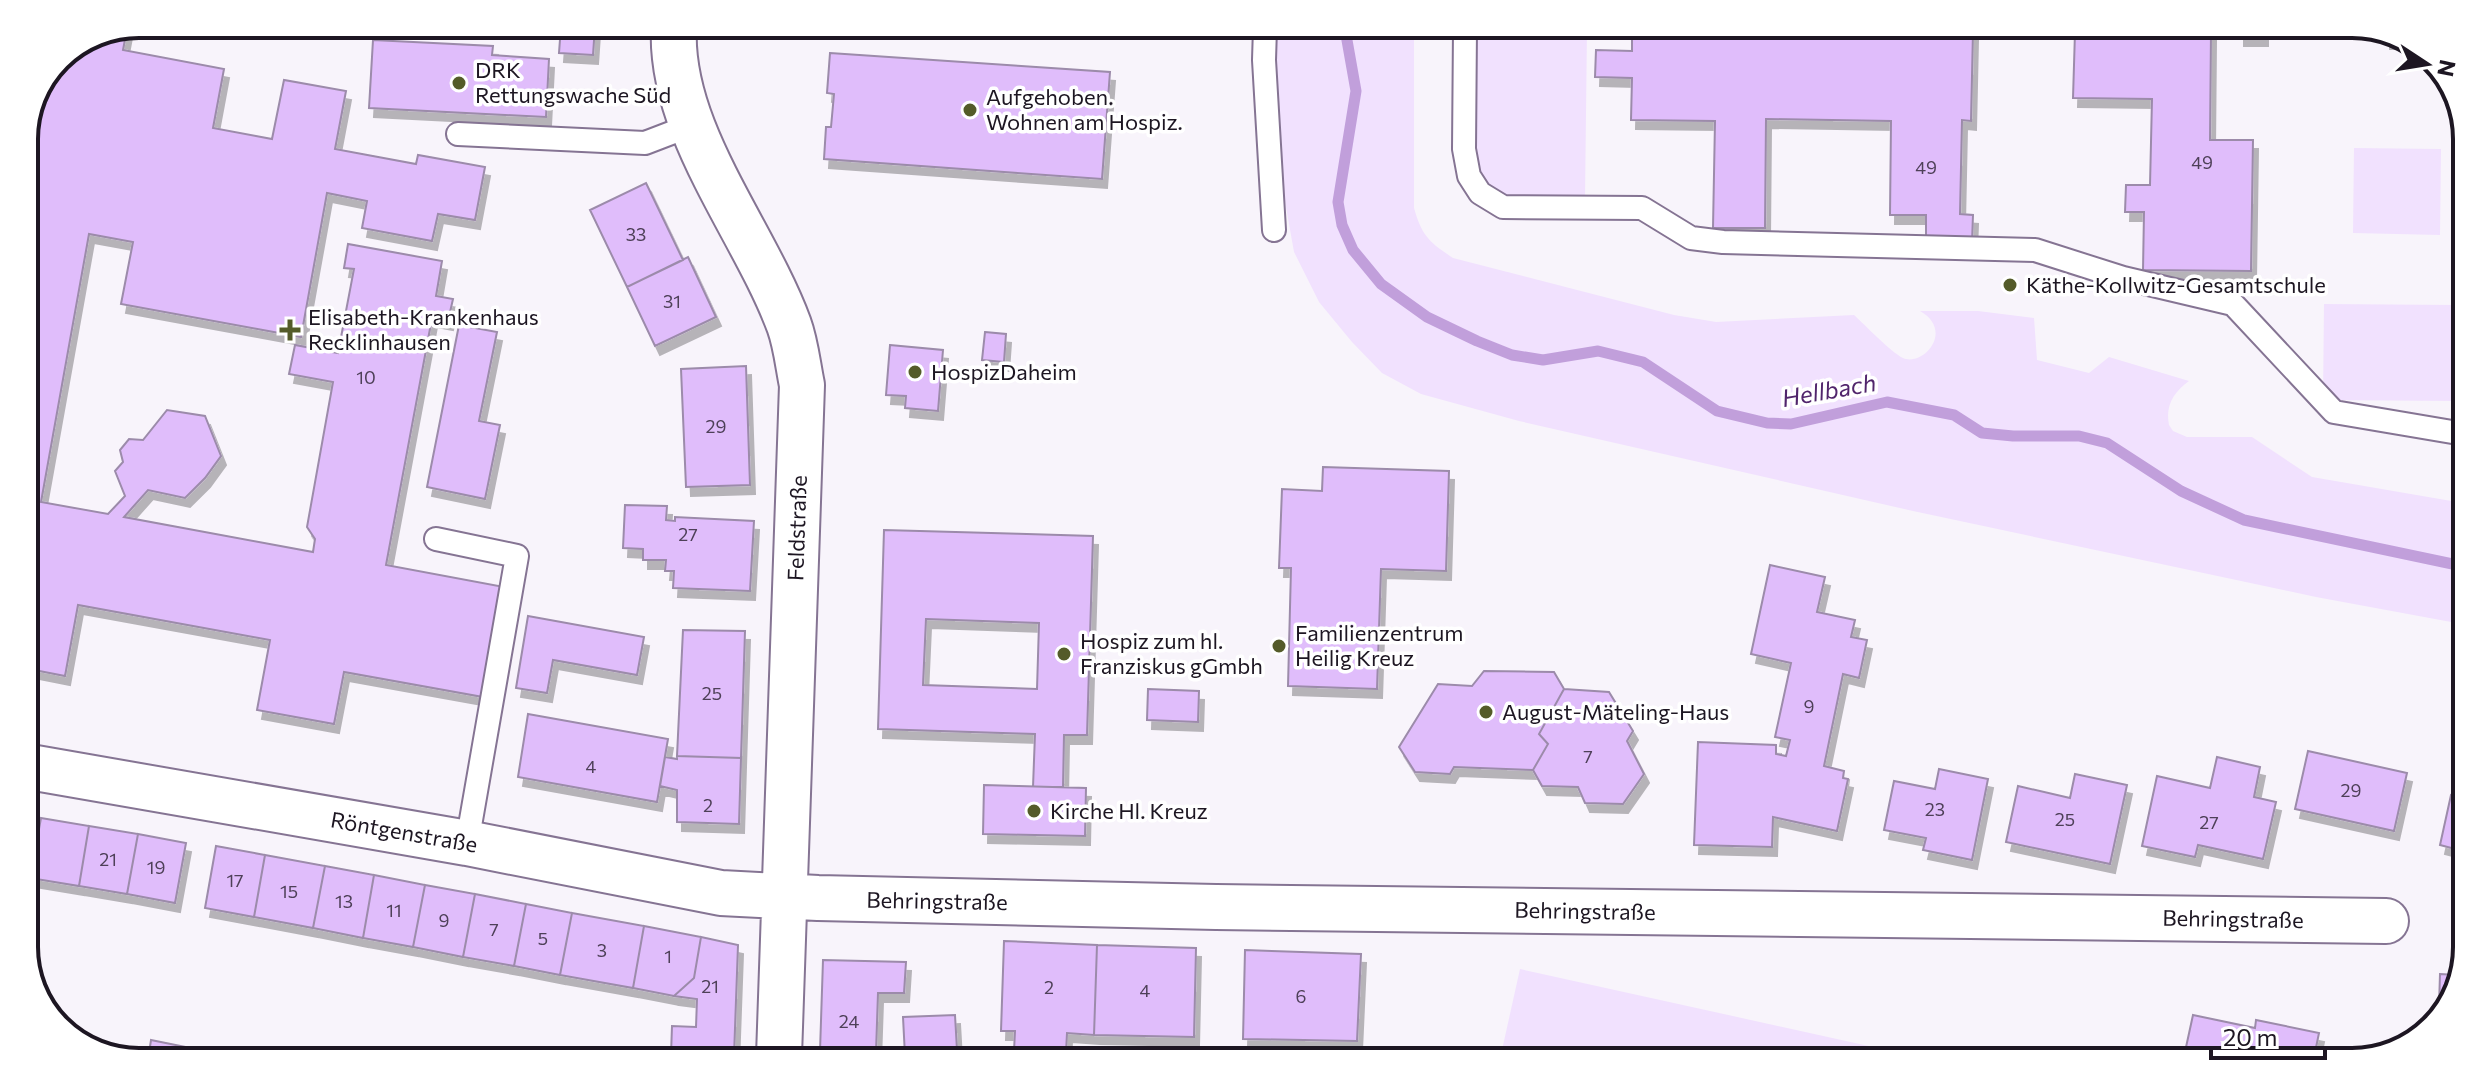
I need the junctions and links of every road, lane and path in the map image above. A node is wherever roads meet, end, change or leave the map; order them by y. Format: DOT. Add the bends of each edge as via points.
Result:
graph roads {
  1 [pos="674,38"];
  2 [pos="1265,38"];
  3 [pos="1463,38"];
  4 [pos="692,125"];
  5 [pos="458,134"];
  6 [pos="1274,230"];
  7 [pos="2453,432"];
  8 [pos="436,539"];
  9 [pos="38,768"];
  10 [pos="467,843"];
  11 [pos="784,896"];
  12 [pos="2386,921"];
  13 [pos="779,1048"];
  1 -- 4 [label="street, Feldstraße" via="678,86"];
  2 -- 6 [label="lane"];
  3 -- 7 [label="lane" via="1459,60 1469,176 1480,193 1503,207 1574,213 1642,208 1691,238 1723,242 1862,251 2035,250 2088,274 2233,304 2245,328 2334,412"];
  4 -- 5 [label="lane" via="645,143"];
  4 -- 11 [label="street, Feldstraße" via="790,326 802,385"];
  8 -- 10 [label="lane" via="517,556"];
  9 -- 10 [label="street, Röntgenstraße"];
  10 -- 11 [label="street, Röntgenstraße" via="721,893"];
  11 -- 12 [label="street, Behringstraße" via="1264,908"];
  11 -- 13 [label="street, Feldstraße"];
}
